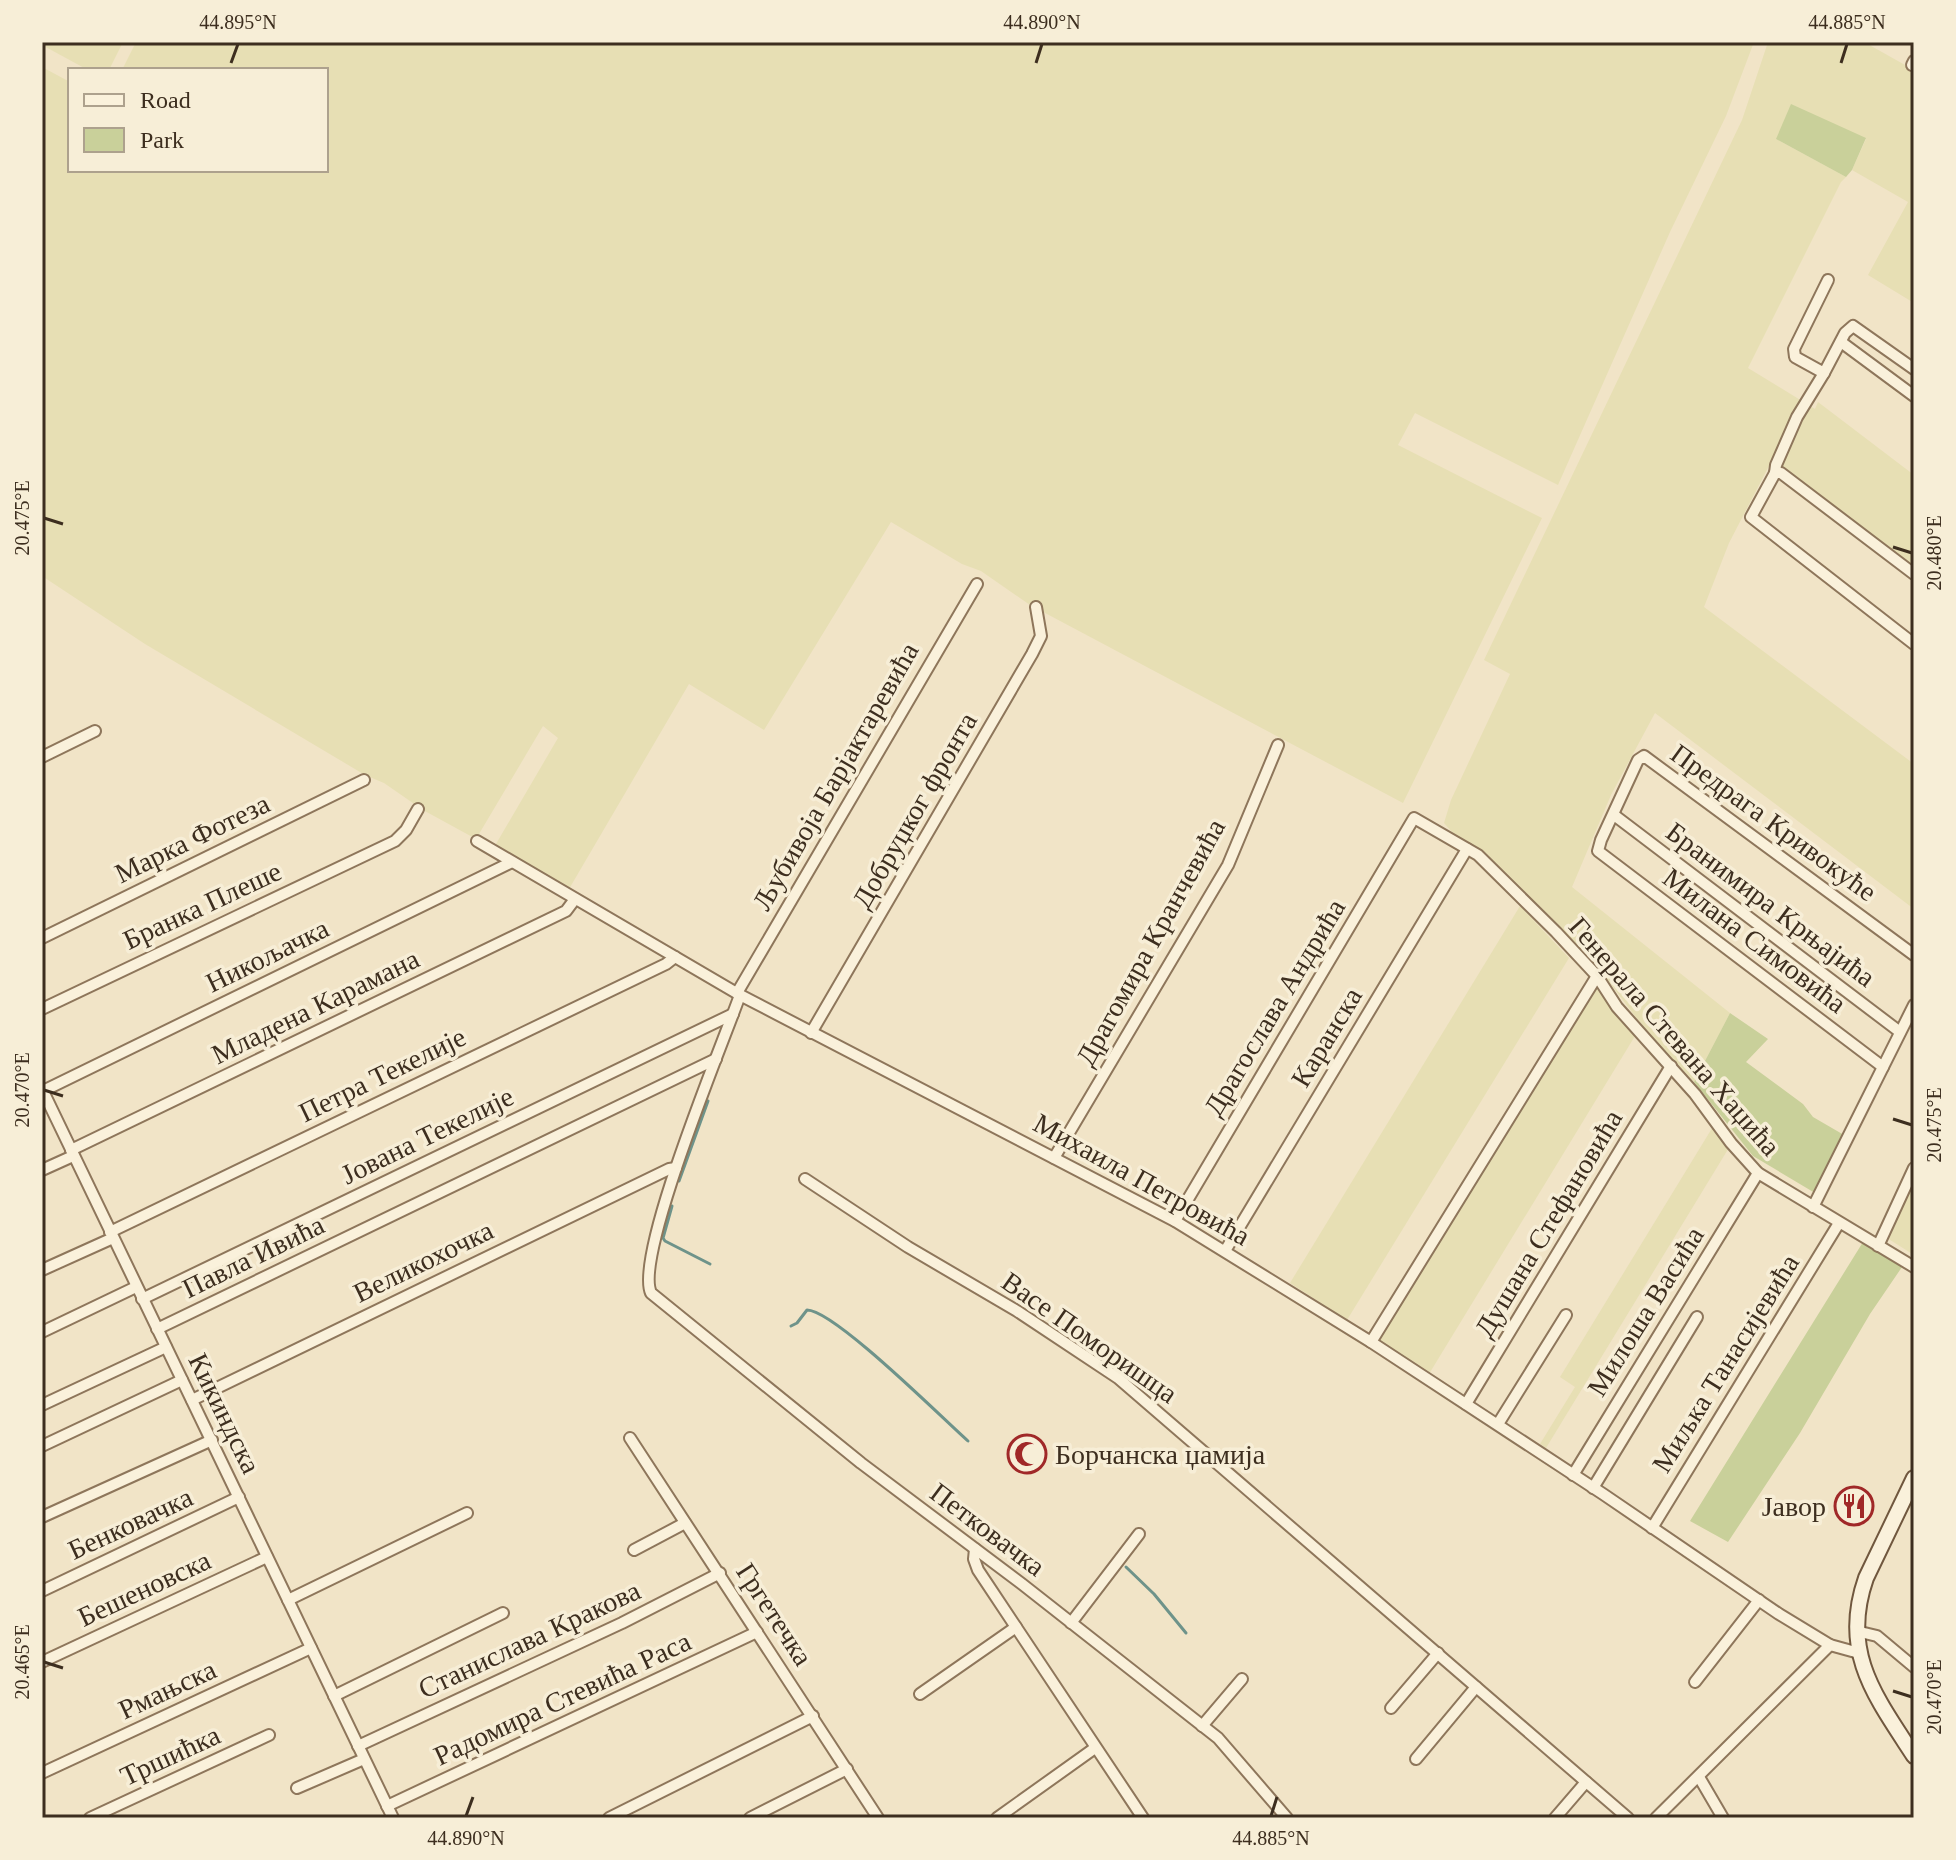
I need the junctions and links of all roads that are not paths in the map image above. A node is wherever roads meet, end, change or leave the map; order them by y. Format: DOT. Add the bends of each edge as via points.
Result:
graph roads {
  1 [pos="1828,280"];
  2 [pos="1841,342"];
  3 [pos="1914,369"];
  4 [pos="1824,373"];
  5 [pos="1914,396"];
  6 [pos="1775,473"];
  7 [pos="1914,574"];
  8 [pos="977,584"];
  9 [pos="1036,607"];
  10 [pos="1914,644"];
  11 [pos="95,731"];
  12 [pos="1278,745"];
  13 [pos="42,757"];
  14 [pos="364,780"];
  15 [pos="418,809"];
  16 [pos="1614,815"];
  17 [pos="1414,818"];
  18 [pos="477,841"];
  19 [pos="1467,849"];
  20 [pos="512,862"];
  21 [pos="575,899"];
  22 [pos="42,938"];
  23 [pos="1914,955"];
  24 [pos="675,957"];
  25 [pos="1597,976"];
  26 [pos="738,994"];
  27 [pos="1914,1005"];
  28 [pos="42,1009"];
  29 [pos="733,1014"];
  30 [pos="1900,1032"];
  31 [pos="811,1033"];
  32 [pos="716,1059"];
  33 [pos="1671,1066"];
  34 [pos="1883,1067"];
  35 [pos="42,1090"];
  36 [pos="72,1153"];
  37 [pos="1054,1158"];
  38 [pos="676,1168"];
  39 [pos="1914,1168"];
  40 [pos="42,1170"];
  41 [pos="1758,1173"];
  42 [pos="805,1179"];
  43 [pos="458,1186"];
  44 [pos="1813,1207"];
  45 [pos="1175,1221"];
  46 [pos="1839,1223"];
  47 [pos="111,1235"];
  48 [pos="1878,1246"];
  49 [pos="1225,1251"];
  50 [pos="1914,1267"];
  51 [pos="42,1270"];
  52 [pos="136,1287"];
  53 [pos="142,1299"];
  54 [pos="1566,1315"];
  55 [pos="1697,1317"];
  56 [pos="157,1329"];
  57 [pos="42,1332"];
  58 [pos="1371,1342"];
  59 [pos="166,1347"];
  60 [pos="182,1380"];
  61 [pos="192,1400"];
  62 [pos="1466,1404"];
  63 [pos="42,1405"];
  64 [pos="1498,1424"];
  65 [pos="630,1438"];
  66 [pos="212,1440"];
  67 [pos="42,1446"];
  68 [pos="1573,1475"];
  69 [pos="1914,1478"];
  70 [pos="1593,1488"];
  71 [pos="239,1497"];
  72 [pos="467,1513"];
  73 [pos="42,1517"];
  74 [pos="685,1523"];
  75 [pos="1652,1528"];
  76 [pos="1139,1534"];
  77 [pos="975,1549"];
  78 [pos="634,1550"];
  79 [pos="267,1557"];
  80 [pos="720,1573"];
  81 [pos="42,1591"];
  82 [pos="288,1600"];
  83 [pos="1759,1600"];
  84 [pos="503,1613"];
  85 [pos="1071,1623"];
  86 [pos="1016,1627"];
  87 [pos="1856,1631"];
  88 [pos="757,1632"];
  89 [pos="1830,1645"];
  90 [pos="311,1648"];
  91 [pos="1438,1653"];
  92 [pos="1859,1653"];
  93 [pos="42,1662"];
  94 [pos="1914,1667"];
  95 [pos="1242,1679"];
  96 [pos="1695,1682"];
  97 [pos="1476,1687"];
  98 [pos="920,1694"];
  99 [pos="334,1696"];
  100 [pos="1391,1708"];
  101 [pos="813,1716"];
  102 [pos="1202,1726"];
  103 [pos="269,1735"];
  104 [pos="358,1746"];
  105 [pos="1095,1748"];
  106 [pos="1914,1756"];
  107 [pos="364,1759"];
  108 [pos="1416,1759"];
  109 [pos="847,1769"];
  110 [pos="42,1773"];
  111 [pos="1699,1777"];
  112 [pos="1586,1782"];
  113 [pos="297,1788"];
  114 [pos="387,1806"];
  115 [pos="90,1818"];
  116 [pos="393,1818"];
  117 [pos="609,1818"];
  118 [pos="750,1818"];
  119 [pos="878,1818"];
  120 [pos="997,1818"];
  121 [pos="1143,1818"];
  122 [pos="1287,1818"];
  123 [pos="1555,1818"];
  124 [pos="1628,1818"];
  125 [pos="1656,1818"];
  126 [pos="1723,1818"];
  1 -- 4 [label="street" via="1793,353"];
  2 -- 3 [label="street" via="1848,329 1857,327"];
  2 -- 4 [label="street"];
  2 -- 5 [label="street"];
  4 -- 6 [label="street" via="1797,417"];
  6 -- 7 [label="street"];
  6 -- 10 [label="street" via="1752,519"];
  8 -- 26 [label="street, Љубивоја Барјактаревића"];
  9 -- 31 [label="street, Добруџког фронта" via="1041,636 1032,654"];
  11 -- 13 [label="street"];
  12 -- 37 [label="street, Драгомира Кранчевића" via="1228,865"];
  14 -- 22 [label="street, Марка Фотеза"];
  15 -- 28 [label="street, Бранка Плеше" via="395,841"];
  16 -- 23 [label="street, Предрага Кривокуће" via="1644,756"];
  16 -- 30 [label="street, Бранимира Крњајића"];
  16 -- 34 [label="street, Милана Симовића" via="1598,851"];
  17 -- 19 [label="street, Генерала Стевана Хаџића"];
  17 -- 45 [label="street, Драгослава Андрића"];
  18 -- 20 [label="street, Михаила Петровића"];
  19 -- 25 [label="street, Генерала Стевана Хаџића"];
  19 -- 49 [label="street, Каранска"];
  20 -- 21 [label="street, Михаила Петровића"];
  20 -- 35 [label="street, Никољачка"];
  21 -- 24 [label="street, Михаила Петровића"];
  21 -- 36 [label="street, Младена Карамана" via="566,911"];
  24 -- 26 [label="street, Михаила Петровића"];
  24 -- 47 [label="street, Петра Текелије"];
  25 -- 33 [label="street, Генерала Стевана Хаџића" via="1617,1007"];
  25 -- 58 [label="street"];
  26 -- 29 [label="street"];
  26 -- 31 [label="street, Михаила Петровића"];
  27 -- 30 [label="street"];
  29 -- 32 [label="street"];
  29 -- 53 [label="street, Јована Текелије"];
  30 -- 34 [label="street"];
  31 -- 37 [label="street, Михаила Петровића"];
  32 -- 38 [label="street"];
  32 -- 43 [label="street, Јована Текелије"];
  33 -- 41 [label="street, Генерала Стевана Хаџића"];
  33 -- 62 [label="street, Душана Стефановића"];
  34 -- 44 [label="street"];
  35 -- 36 [label="street, Кикиндска"];
  36 -- 40 [label="street, Младена Карамана"];
  36 -- 47 [label="street, Кикиндска"];
  37 -- 45 [label="street, Михаила Петровића"];
  38 -- 61 [label="street, Великохочка"];
  38 -- 77 [label="street, Петковачка" via="650,1263 649,1290"];
  39 -- 48 [label="street"];
  41 -- 44 [label="street, Генерала Стевана Хаџића"];
  41 -- 68 [label="street, Милоша Васића"];
  42 -- 91 [label="street, Васе Поморишца" via="1118,1378"];
  43 -- 56 [label="street, Павла Ивића"];
  44 -- 46 [label="street, Генерала Стевана Хаџића"];
  45 -- 49 [label="street, Михаила Петровића"];
  46 -- 48 [label="street, Генерала Стевана Хаџића"];
  46 -- 75 [label="street, Миљка Танасијевића"];
  47 -- 51 [label="street, Петра Текелије"];
  47 -- 52 [label="street, Кикиндска"];
  48 -- 50 [label="street, Генерала Стевана Хаџића"];
  49 -- 58 [label="street, Михаила Петровића"];
  52 -- 53 [label="street, Кикиндска"];
  52 -- 57 [label="street"];
  53 -- 56 [label="street, Кикиндска"];
  54 -- 64 [label="street"];
  55 -- 70 [label="street"];
  56 -- 59 [label="street, Кикиндска"];
  58 -- 62 [label="street, Михаила Петровића"];
  59 -- 60 [label="street, Кикиндска"];
  59 -- 63 [label="street"];
  60 -- 61 [label="street, Кикиндска"];
  60 -- 67 [label="street"];
  61 -- 66 [label="street, Кикиндска"];
  62 -- 64 [label="street, Михаила Петровића"];
  64 -- 68 [label="street, Михаила Петровића"];
  65 -- 74 [label="street, Гргетечка"];
  66 -- 71 [label="street, Кикиндска"];
  66 -- 73 [label="street"];
  68 -- 70 [label="street, Михаила Петровића"];
  69 -- 87 [label="street" via="1866,1578"];
  70 -- 75 [label="street, Михаила Петровића"];
  71 -- 79 [label="street, Кикиндска"];
  71 -- 81 [label="street, Бенковачка"];
  72 -- 82 [label="street"];
  74 -- 78 [label="street"];
  74 -- 80 [label="street, Гргетечка"];
  75 -- 83 [label="street, Михаила Петровића"];
  76 -- 85 [label="street"];
  77 -- 85 [label="street, Петковачка"];
  77 -- 86 [label="street" via="978,1570"];
  79 -- 82 [label="street, Кикиндска"];
  79 -- 93 [label="street, Бешеновска"];
  80 -- 88 [label="street, Гргетечка"];
  80 -- 104 [label="street, Станислава Кракова"];
  82 -- 90 [label="street, Кикиндска"];
  83 -- 89 [label="street, Михаила Петровића"];
  83 -- 96 [label="street"];
  84 -- 99 [label="street"];
  85 -- 102 [label="street, Петковачка"];
  86 -- 98 [label="street"];
  86 -- 105 [label="street"];
  87 -- 92 [label="street"];
  87 -- 94 [label="street" via="1877,1636"];
  88 -- 101 [label="street, Гргетечка"];
  88 -- 114 [label="street, Радомира Стевића Раса"];
  89 -- 92 [label="street, Михаила Петровића"];
  89 -- 111 [label="street"];
  90 -- 99 [label="street, Кикиндска"];
  90 -- 110 [label="street, Рмањска"];
  91 -- 97 [label="street, Васе Поморишца"];
  91 -- 100 [label="street"];
  92 -- 106 [label="street" via="1872,1689"];
  95 -- 102 [label="street"];
  97 -- 108 [label="street"];
  97 -- 112 [label="street, Васе Поморишца"];
  99 -- 104 [label="street, Кикиндска"];
  101 -- 109 [label="street, Гргетечка"];
  101 -- 117 [label="street"];
  102 -- 122 [label="street, Петковачка" via="1234,1754"];
  103 -- 115 [label="street, Тршићка"];
  104 -- 107 [label="street, Кикиндска"];
  105 -- 120 [label="street"];
  105 -- 121 [label="street"];
  107 -- 113 [label="street"];
  107 -- 114 [label="street, Кикиндска"];
  109 -- 118 [label="street"];
  109 -- 119 [label="street, Гргетечка"];
  111 -- 125 [label="street"];
  111 -- 126 [label="street"];
  112 -- 123 [label="street"];
  112 -- 124 [label="street, Васе Поморишца"];
  114 -- 116 [label="street, Кикиндска"];
}
